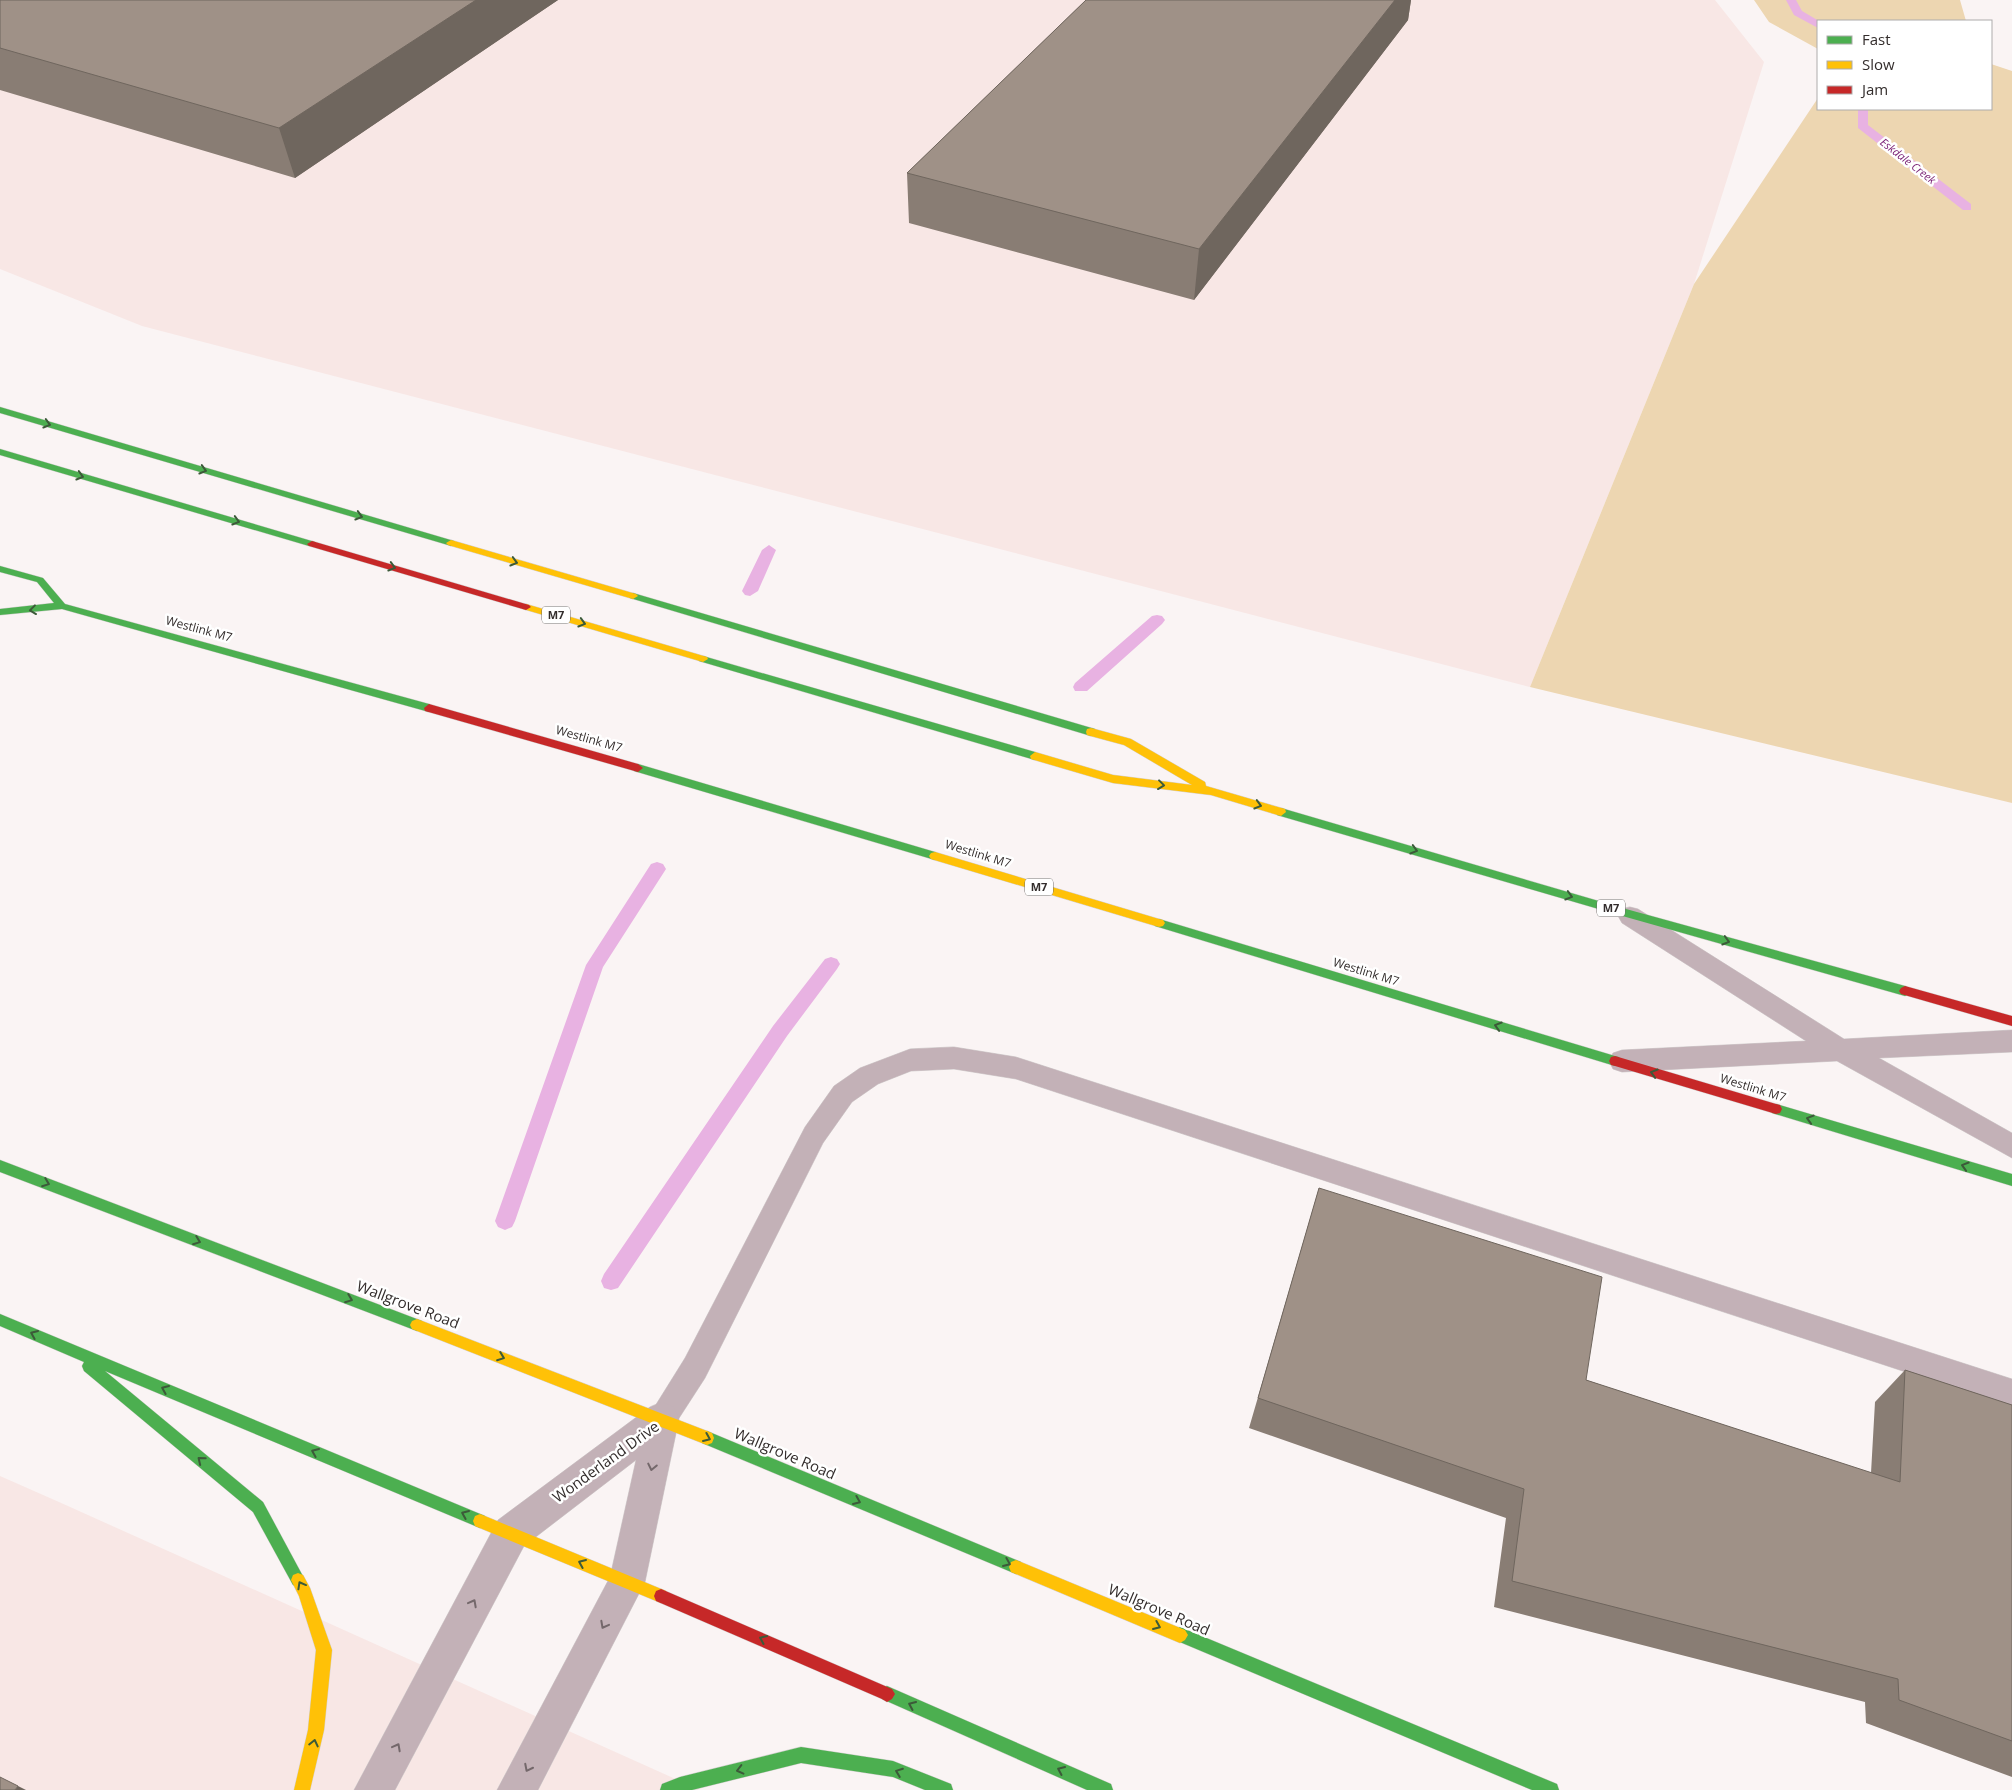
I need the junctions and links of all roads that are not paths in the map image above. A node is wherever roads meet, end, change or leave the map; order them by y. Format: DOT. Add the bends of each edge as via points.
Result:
graph roads {
  1 [pos="0,410"];
  2 [pos="0,452"];
  3 [pos="0,569"];
  4 [pos="62,606"];
  5 [pos="0,612"];
  6 [pos="1211,791"];
  7 [pos="1626,913"];
  8 [pos="2012,1022"];
  9 [pos="2012,1041"];
  10 [pos="1842,1050"];
  11 [pos="1615,1061"];
  12 [pos="2012,1146"];
  13 [pos="0,1166"];
  14 [pos="2012,1180"];
  15 [pos="0,1320"];
  16 [pos="68,1349"];
  17 [pos="2012,1393"];
  18 [pos="662,1419"];
  19 [pos="510,1533"];
  20 [pos="626,1582"];
  21 [pos="302,1790"];
  22 [pos="374,1790"];
  23 [pos="517,1790"];
  24 [pos="668,1790"];
  25 [pos="944,1790"];
  26 [pos="1105,1790"];
  27 [pos="1551,1790"];
  1 -- 6 [label="main road, one-way" via="1127,742"];
  2 -- 6 [label="main road, M7, one-way" via="1113,779"];
  3 -- 4 [label="main road" via="40,580"];
  4 -- 5 [label="main road, one-way"];
  11 -- 4 [label="main road, Westlink M7 / M7, one-way" via="749,800 342,682"];
  6 -- 7 [label="main road, M7, one-way"];
  7 -- 8 [label="main road, M7, one-way"];
  7 -- 10 [label="lane"];
  9 -- 10 [label="lane"];
  10 -- 11 [label="lane"];
  10 -- 12 [label="lane"];
  14 -- 11 [label="main road, Westlink M7 / M7, one-way"];
  13 -- 18 [label="main road, Wallgrove Road, one-way"];
  16 -- 15 [label="main road, one-way"];
  19 -- 16 [label="main road, one-way"];
  21 -- 16 [label="main road, one-way" via="316,1730 324,1650 305,1593 258,1506"];
  17 -- 18 [label="lane" via="1016,1068 954,1058 910,1060 869,1076 843,1094 814,1135 695,1368"];
  18 -- 19 [label="street, Wonderland Drive"];
  18 -- 20 [label="street, Wonderland Drive, one-way"];
  18 -- 27 [label="main road, Wallgrove Road, one-way"];
  20 -- 19 [label="main road, one-way"];
  22 -- 19 [label="street, Wonderland Drive, one-way"];
  20 -- 23 [label="street, Wonderland Drive, one-way"];
  26 -- 20 [label="main road, one-way"];
  25 -- 24 [label="main road, one-way" via="893,1768 801,1755 680,1784"];
}
